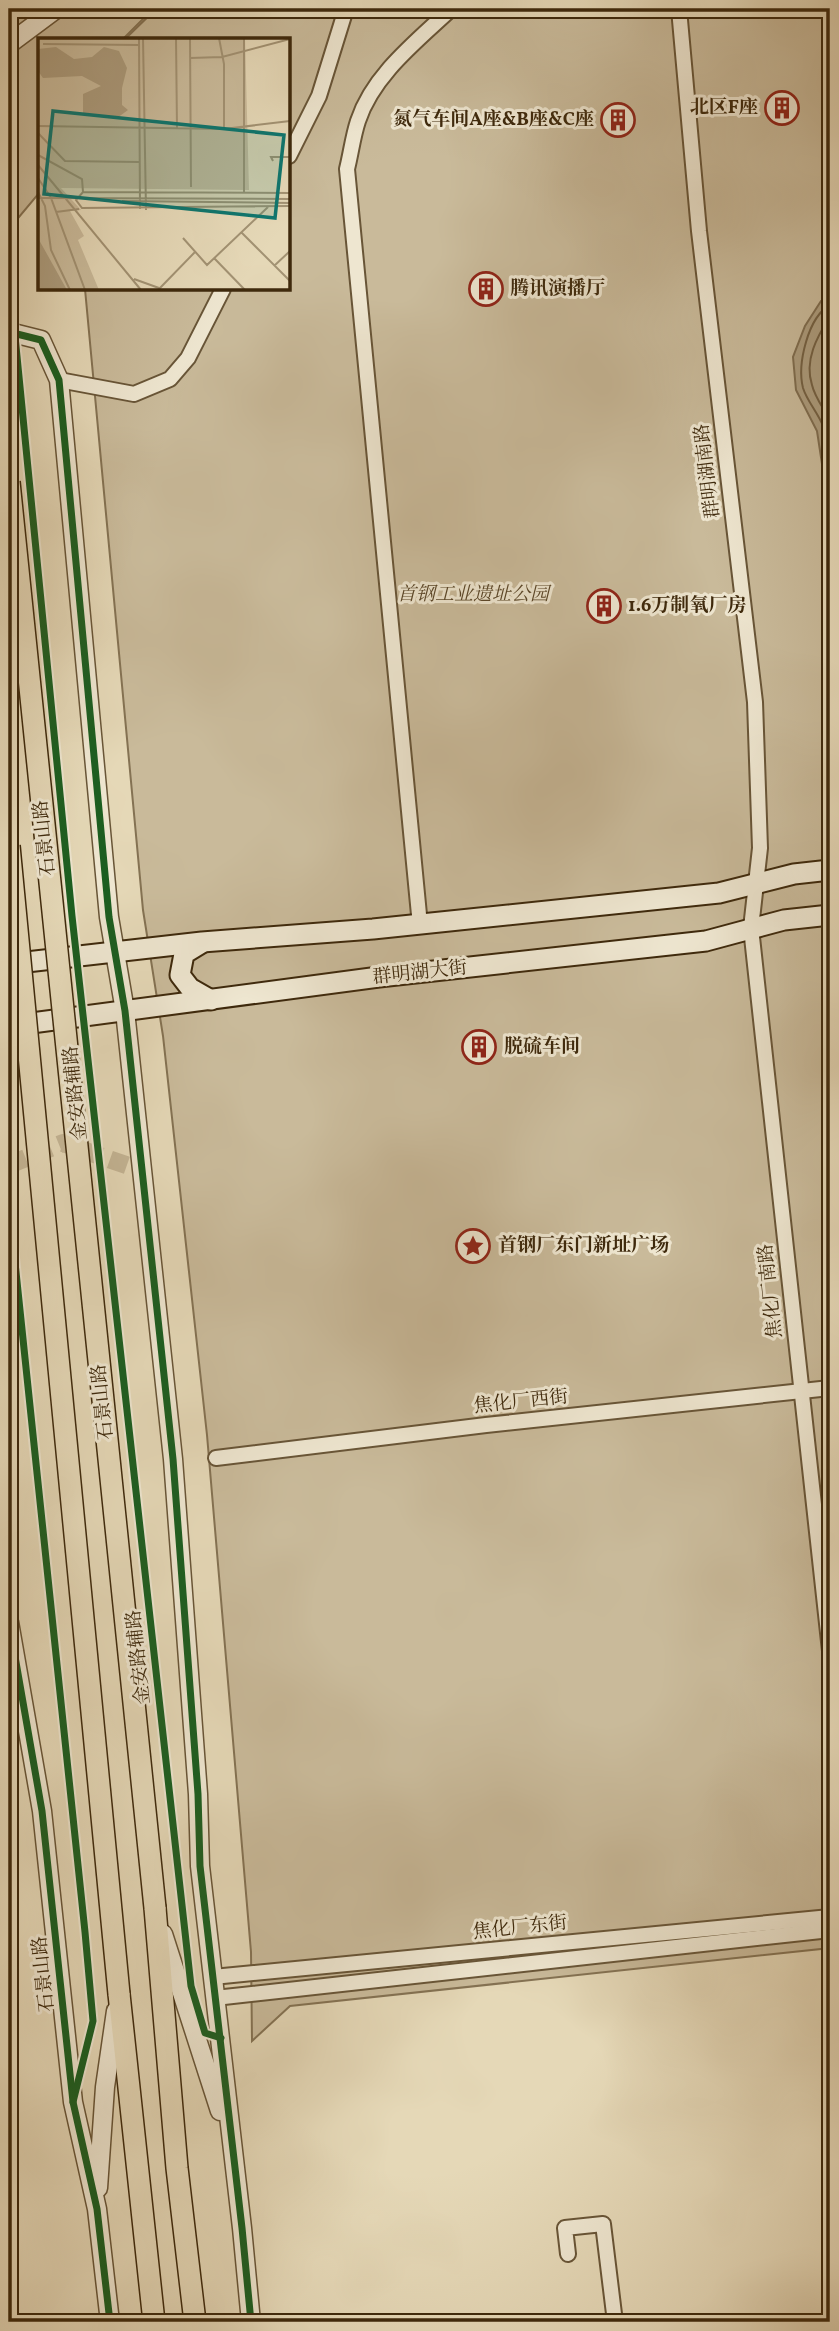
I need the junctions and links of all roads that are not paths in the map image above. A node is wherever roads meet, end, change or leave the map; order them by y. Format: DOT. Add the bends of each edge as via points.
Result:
graph roads {
  1 [pos="56,9"];
  2 [pos="346,9"];
  3 [pos="451,9"];
  4 [pos="679,9"];
  5 [pos="9,44"];
  6 [pos="290,154"];
  7 [pos="222,290"];
  8 [pos="9,332"];
  9 [pos="59,380"];
  10 [pos="9,482"];
  11 [pos="9,845"];
  12 [pos="830,870"];
  13 [pos="757,884"];
  14 [pos="830,915"];
  15 [pos="420,925"];
  16 [pos="751,928"];
  17 [pos="202,943"];
  18 [pos="116,953"];
  19 [pos="9,964"];
  20 [pos="211,1000"];
  21 [pos="125,1011"];
  22 [pos="9,1026"];
  23 [pos="830,1388"];
  24 [pos="800,1391"];
  25 [pos="216,1458"];
  26 [pos="9,1622"];
  27 [pos="830,1651"];
  28 [pos="155,1908"];
  29 [pos="830,1917"];
  30 [pos="830,1930"];
  31 [pos="214,1977"];
  32 [pos="119,1994"];
  33 [pos="215,1998"];
  34 [pos="97,2209"];
  35 [pos="242,2228"];
  36 [pos="568,2254"];
  37 [pos="110,2322"];
  38 [pos="154,2322"];
  39 [pos="195,2322"];
  40 [pos="251,2322"];
  41 [pos="615,2322"];
  1 -- 5 [label="street"];
  2 -- 6 [label="street" via="319,96"];
  3 -- 15 [label="street" via="373,89 358,120 347,169"];
  4 -- 13 [label="street, 群明湖南路" via="699,231 755,702"];
  7 -- 9 [label="street" via="188,358 170,379 134,394"];
  8 -- 9 [label="street" via="41,340"];
  9 -- 18 [label="street"];
  10 -- 28 [label="main road, 石景山路, bridge"];
  11 -- 32 [label="main road, 石景山路, bridge"];
  12 -- 13 [label="main road"];
  13 -- 15 [label="main road" via="719,893"];
  13 -- 16 [label="street, 群明湖南路"];
  14 -- 16 [label="main road, 群明湖大街"];
  15 -- 17 [label="main road"];
  16 -- 20 [label="main road, 群明湖大街" via="706,941"];
  16 -- 24 [label="street, 焦化厂南路"];
  17 -- 18 [label="main road"];
  17 -- 20 [label="main road" via="184,954 180,975 190,988"];
  18 -- 19 [label="main road"];
  18 -- 21 [label="street"];
  20 -- 21 [label="main road, 群明湖大街"];
  21 -- 22 [label="main road, 群明湖大街"];
  21 -- 31 [label="street" via="173,1458 200,1866"];
  23 -- 24 [label="street, 焦化厂西街"];
  24 -- 25 [label="street, 焦化厂西街"];
  24 -- 27 [label="street, 焦化厂南路"];
  26 -- 34 [label="street, 石景山路" via="43,1811 73,2102"];
  28 -- 35 [label="street" via="217,2098"];
  28 -- 39 [label="main road, 石景山路"];
  29 -- 31 [label="street, 焦化厂东街"];
  30 -- 33 [label="street, 焦化厂东街"];
  31 -- 33 [label="street"];
  32 -- 34 [label="street" via="104,2087"];
  32 -- 38 [label="main road, 石景山路"];
  33 -- 35 [label="street"];
  34 -- 37 [label="street, 石景山路"];
  35 -- 40 [label="street"];
  36 -- 41 [label="street" via="565,2228 603,2224"];
}
